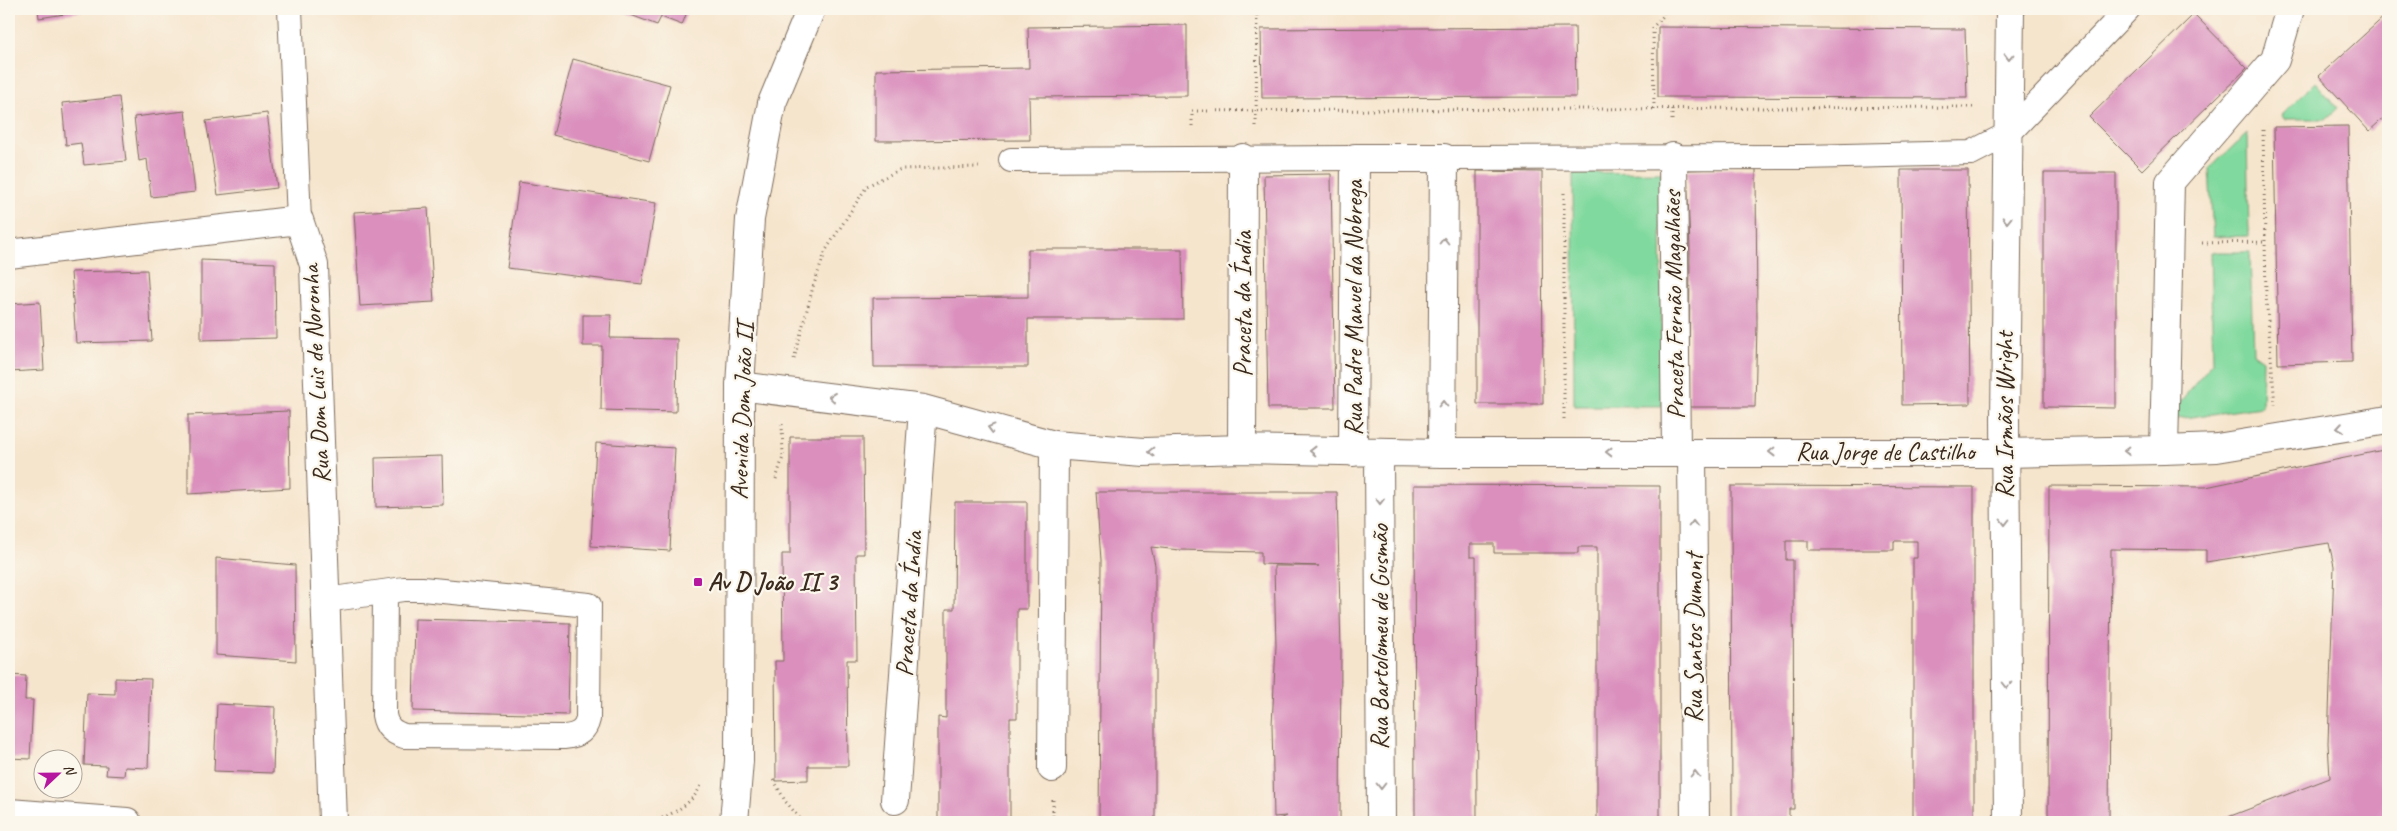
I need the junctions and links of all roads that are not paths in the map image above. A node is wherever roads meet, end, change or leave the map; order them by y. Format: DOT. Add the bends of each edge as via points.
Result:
graph roads {
  1 [pos="290,9"];
  2 [pos="811,9"];
  3 [pos="2010,9"];
  4 [pos="2128,9"];
  5 [pos="2290,9"];
  6 [pos="2008,134"];
  7 [pos="1672,157"];
  8 [pos="1243,158"];
  9 [pos="1355,158"];
  10 [pos="1444,158"];
  11 [pos="1011,160"];
  12 [pos="299,220"];
  13 [pos="9,254"];
  14 [pos="740,386"];
  15 [pos="923,409"];
  16 [pos="2388,420"];
  17 [pos="1054,445"];
  18 [pos="1242,449"];
  19 [pos="2164,450"];
  20 [pos="1366,452"];
  21 [pos="1684,452"];
  22 [pos="1442,453"];
  23 [pos="2005,453"];
  24 [pos="385,592"];
  25 [pos="326,600"];
  26 [pos="1052,768"];
  27 [pos="895,800"];
  28 [pos="9,813"];
  29 [pos="113,822"];
  30 [pos="333,822"];
  31 [pos="734,822"];
  32 [pos="1381,822"];
  33 [pos="1695,822"];
  34 [pos="2008,822"];
  1 -- 12 [label="lane"];
  2 -- 14 [label="street, Avenida Dom João II" via="772,103 750,219"];
  3 -- 6 [label="street, Rua Irmãos Wright, one-way"];
  4 -- 6 [label="lane"];
  5 -- 19 [label="street" via="2275,60 2170,182"];
  6 -- 7 [label="lane" via="1971,154"];
  6 -- 23 [label="street, Rua Irmãos Wright, one-way"];
  7 -- 10 [label="lane"];
  7 -- 21 [label="street, Praceta Fernão Magalhães"];
  8 -- 9 [label="lane"];
  8 -- 11 [label="lane"];
  8 -- 18 [label="street, Praceta da Índia"];
  9 -- 10 [label="street, Rua Padre Manuel da Nobrega"];
  9 -- 20 [label="street, Rua Padre Manuel da Nobrega"];
  22 -- 10 [label="street, one-way"];
  12 -- 13 [label="street"];
  12 -- 25 [label="street, Rua Dom Luis de Noronha" via="314,265"];
  15 -- 14 [label="street, one-way"];
  14 -- 31 [label="street, Avenida Dom João II" via="738,761"];
  17 -- 15 [label="street, one-way"];
  15 -- 27 [label="street, Praceta da Índia"];
  16 -- 19 [label="street, Rua Jorge de Castilho, one-way" via="2217,448"];
  18 -- 17 [label="street, one-way" via="1144,452"];
  17 -- 26 [label="street"];
  20 -- 18 [label="street, one-way"];
  19 -- 23 [label="street, Rua Jorge de Castilho, one-way"];
  20 -- 22 [label="street, Rua Jorge de Castilho"];
  20 -- 32 [label="street, Rua Bartolomeu de Gusmão, one-way"];
  21 -- 22 [label="street, Rua Jorge de Castilho, one-way"];
  23 -- 21 [label="street, Rua Jorge de Castilho, one-way"];
  33 -- 21 [label="street, Rua Santos Dumont, one-way"];
  23 -- 34 [label="street, Rua Irmãos Wright, one-way"];
  24 -- 24 [label="lane" via="422,589 589,605 588,719 582,732 564,737 396,734 389,729 384,714"];
  24 -- 25 [label="lane"];
  25 -- 30 [label="street, Rua Dom Luis de Noronha"];
  28 -- 29 [label="street"];
}
